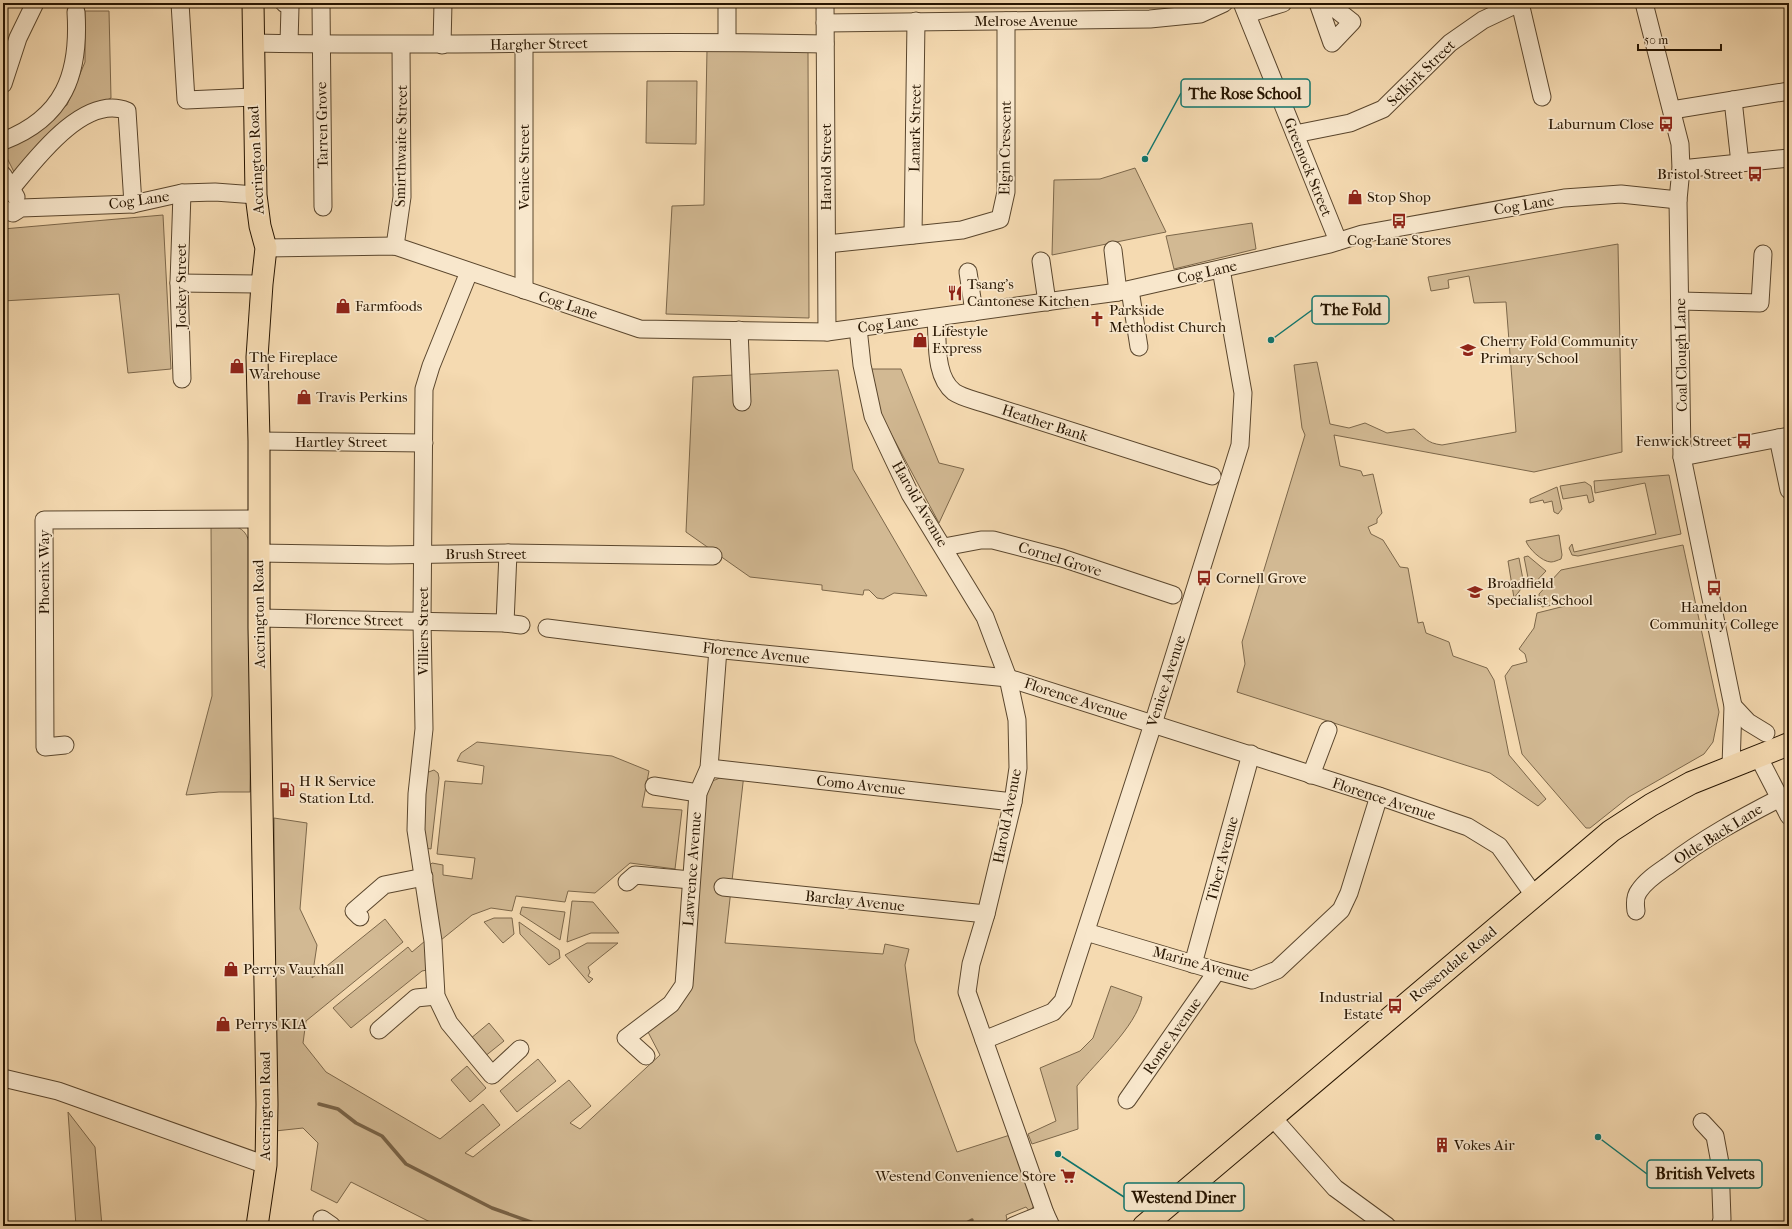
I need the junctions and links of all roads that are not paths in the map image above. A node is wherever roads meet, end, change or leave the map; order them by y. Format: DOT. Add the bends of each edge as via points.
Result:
graph roads {
  1 [pos="35,3"];
  2 [pos="180,3"];
  3 [pos="253,3"];
  4 [pos="284,3"];
  5 [pos="321,3"];
  6 [pos="443,3"];
  7 [pos="727,3"];
  8 [pos="825,3"];
  9 [pos="1224,3"];
  10 [pos="1282,3"];
  11 [pos="1318,3"];
  12 [pos="1328,3"];
  13 [pos="1519,3"];
  14 [pos="1644,3"];
  15 [pos="1244,8"];
  16 [pos="76,12"];
  17 [pos="916,21"];
  18 [pos="1006,21"];
  19 [pos="825,23"];
  20 [pos="253,42"];
  21 [pos="727,42"];
  22 [pos="289,43"];
  23 [pos="321,44"];
  24 [pos="524,44"];
  25 [pos="825,44"];
  26 [pos="401,45"];
  27 [pos="442,45"];
  28 [pos="8,50"];
  29 [pos="3,84"];
  30 [pos="1789,91"];
  31 [pos="254,97"];
  32 [pos="1542,97"];
  33 [pos="1733,100"];
  34 [pos="1672,110"];
  35 [pos="1295,134"];
  36 [pos="3,141"];
  37 [pos="1789,158"];
  38 [pos="1740,163"];
  39 [pos="1681,169"];
  40 [pos="6,184"];
  41 [pos="182,193"];
  42 [pos="256,195"];
  43 [pos="1678,200"];
  44 [pos="133,204"];
  45 [pos="323,207"];
  46 [pos="21,208"];
  47 [pos="3,209"];
  48 [pos="913,235"];
  49 [pos="1338,241"];
  50 [pos="827,244"];
  51 [pos="396,246"];
  52 [pos="266,248"];
  53 [pos="1113,250"];
  54 [pos="1763,254"];
  55 [pos="1041,261"];
  56 [pos="1221,269"];
  57 [pos="469,272"];
  58 [pos="968,272"];
  59 [pos="179,283"];
  60 [pos="262,284"];
  61 [pos="524,290"];
  62 [pos="1124,291"];
  63 [pos="1047,302"];
  64 [pos="1680,302"];
  65 [pos="974,312"];
  66 [pos="936,318"];
  67 [pos="858,328"];
  68 [pos="739,330"];
  69 [pos="827,332"];
  70 [pos="1139,347"];
  71 [pos="182,379"];
  72 [pos="742,402"];
  73 [pos="1784,437"];
  74 [pos="259,441"];
  75 [pos="424,443"];
  76 [pos="1682,458"];
  77 [pos="1212,476"];
  78 [pos="1789,490"];
  79 [pos="259,519"];
  80 [pos="944,548"];
  81 [pos="258,553"];
  82 [pos="508,553"];
  83 [pos="422,555"];
  84 [pos="713,556"];
  85 [pos="1173,595"];
  86 [pos="259,618"];
  87 [pos="422,621"];
  88 [pos="547,628"];
  89 [pos="718,649"];
  90 [pos="1008,678"];
  91 [pos="1732,706"];
  92 [pos="1153,724"];
  93 [pos="1328,730"];
  94 [pos="1766,733"];
  95 [pos="1789,744"];
  96 [pos="64,745"];
  97 [pos="1251,754"];
  98 [pos="1758,756"];
  99 [pos="1731,766"];
  100 [pos="709,768"];
  101 [pos="1311,775"];
  102 [pos="654,786"];
  103 [pos="698,793"];
  104 [pos="1379,796"];
  105 [pos="1780,798"];
  106 [pos="1013,802"];
  107 [pos="1789,816"];
  108 [pos="424,877"];
  109 [pos="691,880"];
  110 [pos="627,882"];
  111 [pos="723,887"];
  112 [pos="1534,895"];
  113 [pos="1636,911"];
  114 [pos="986,914"];
  115 [pos="360,917"];
  116 [pos="1086,932"];
  117 [pos="1193,964"];
  118 [pos="1218,971"];
  119 [pos="436,996"];
  120 [pos="379,1030"];
  121 [pos="984,1040"];
  122 [pos="520,1049"];
  123 [pos="646,1056"];
  124 [pos="3,1078"];
  125 [pos="1127,1100"];
  126 [pos="1272,1117"];
  127 [pos="1702,1122"];
  128 [pos="266,1165"];
  129 [pos="1048,1219"];
  130 [pos="257,1226"];
  131 [pos="1013,1226"];
  132 [pos="1144,1226"];
  133 [pos="1387,1226"];
  134 [pos="1720,1226"];
  1 -- 28 [label="street"];
  2 -- 31 [label="street" via="186,100"];
  3 -- 20 [label="main road, Accrington Road"];
  4 -- 22 [label="street" via="290,6"];
  5 -- 23 [label="street, Tarren Grove"];
  6 -- 27 [label="street"];
  7 -- 21 [label="street"];
  8 -- 19 [label="street, Harold Street"];
  9 -- 18 [label="street, Melrose Avenue" via="1200,14 1150,19"];
  10 -- 15 [label="street"];
  11 -- 12 [label="street" via="1332,43 1352,22"];
  13 -- 32 [label="street"];
  13 -- 35 [label="street, Selkirk Street" via="1483,20 1450,43 1383,109 1350,123"];
  14 -- 34 [label="street, Coal Clough Lane"];
  15 -- 35 [label="street, Greenock Street"];
  16 -- 36 [label="street" via="74,65 65,90 49,114 20,134"];
  17 -- 18 [label="street, Melrose Avenue"];
  17 -- 19 [label="street, Melrose Avenue"];
  17 -- 48 [label="street, Lanark Street"];
  18 -- 48 [label="street, Elgin Crescent" via="1006,192 1000,219 962,230"];
  19 -- 25 [label="street, Harold Street"];
  20 -- 22 [label="street, Hargher Street"];
  20 -- 31 [label="main road, Accrington Road"];
  21 -- 24 [label="street, Hargher Street"];
  21 -- 25 [label="street, Hargher Street"];
  22 -- 23 [label="street, Hargher Street"];
  23 -- 26 [label="street, Hargher Street"];
  23 -- 45 [label="street, Tarren Grove"];
  24 -- 27 [label="street, Hargher Street"];
  24 -- 61 [label="street, Venice Street"];
  25 -- 50 [label="street, Harold Street"];
  26 -- 27 [label="street, Hargher Street"];
  26 -- 51 [label="street, Smirthwaite Street" via="402,197"];
  28 -- 29 [label="street"];
  30 -- 33 [label="street"];
  31 -- 42 [label="main road, Accrington Road"];
  33 -- 34 [label="street"];
  33 -- 38 [label="street"];
  34 -- 39 [label="street, Coal Clough Lane" via="1680,144"];
  35 -- 49 [label="street, Greenock Street"];
  37 -- 38 [label="street"];
  38 -- 39 [label="street"];
  39 -- 43 [label="street, Coal Clough Lane"];
  40 -- 44 [label="street" via="68,126 102,109 121,108 127,111"];
  40 -- 46 [label="street"];
  41 -- 42 [label="street, Cog Lane"];
  41 -- 44 [label="street, Cog Lane"];
  41 -- 59 [label="street, Jockey Street"];
  42 -- 52 [label="main road, Accrington Road"];
  43 -- 49 [label="street, Cog Lane" via="1621,194 1564,198 1362,234"];
  43 -- 64 [label="street, Coal Clough Lane"];
  44 -- 46 [label="street, Cog Lane"];
  46 -- 47 [label="street, Cog Lane" via="13,213"];
  48 -- 50 [label="street, Elgin Crescent"];
  49 -- 56 [label="street, Cog Lane"];
  50 -- 69 [label="street, Harold Street"];
  51 -- 52 [label="street, Cog Lane"];
  51 -- 57 [label="street, Cog Lane"];
  52 -- 60 [label="main road, Accrington Road"];
  53 -- 62 [label="street"];
  54 -- 64 [label="street" via="1760,303"];
  55 -- 63 [label="street"];
  56 -- 62 [label="street, Cog Lane"];
  56 -- 92 [label="street, Venice Avenue" via="1243,393 1240,445"];
  57 -- 61 [label="street, Cog Lane"];
  57 -- 75 [label="street, Villiers Street" via="426,378"];
  58 -- 65 [label="street"];
  59 -- 60 [label="street"];
  59 -- 71 [label="street, Jockey Street"];
  60 -- 74 [label="main road, Accrington Road" via="257,357"];
  61 -- 68 [label="street, Cog Lane" via="640,329"];
  62 -- 63 [label="street, Cog Lane"];
  62 -- 70 [label="street"];
  63 -- 65 [label="street, Cog Lane"];
  64 -- 76 [label="street, Coal Clough Lane"];
  65 -- 66 [label="street, Cog Lane"];
  66 -- 67 [label="street, Cog Lane"];
  66 -- 77 [label="street, Heather Bank" via="940,365 944,380 954,392"];
  67 -- 69 [label="street, Cog Lane"];
  67 -- 80 [label="street, Harold Avenue" via="872,416 910,494"];
  68 -- 69 [label="street, Cog Lane"];
  68 -- 72 [label="street"];
  73 -- 76 [label="street"];
  73 -- 78 [label="street"];
  74 -- 75 [label="street, Hartley Street"];
  74 -- 79 [label="main road, Accrington Road"];
  75 -- 83 [label="street, Villiers Street"];
  76 -- 91 [label="street, Coal Clough Lane"];
  79 -- 81 [label="main road, Accrington Road"];
  79 -- 96 [label="street, Phoenix Way" via="44,520 45,747"];
  80 -- 85 [label="street, Cornel Grove" via="993,540 1062,558"];
  80 -- 90 [label="street, Harold Avenue" via="985,617"];
  81 -- 83 [label="street, Brush Street"];
  81 -- 86 [label="main road, Accrington Road"];
  82 -- 83 [label="street, Brush Street"];
  82 -- 84 [label="street, Brush Street"];
  82 -- 87 [label="street, Florence Street" via="513,624"];
  83 -- 87 [label="street, Villiers Street"];
  86 -- 87 [label="street, Florence Street"];
  86 -- 128 [label="main road, Accrington Road"];
  87 -- 108 [label="street, Villiers Street" via="424,729 416,830"];
  88 -- 89 [label="street, Florence Avenue"];
  89 -- 90 [label="street, Florence Avenue"];
  89 -- 100 [label="street, Lawrence Avenue"];
  90 -- 92 [label="street, Florence Avenue"];
  90 -- 106 [label="street, Harold Avenue" via="1017,720 1018,768"];
  91 -- 94 [label="street" via="1748,722"];
  91 -- 99 [label="street, Coal Clough Lane"];
  92 -- 97 [label="street, Florence Avenue"];
  92 -- 116 [label="street, Venice Avenue"];
  93 -- 101 [label="street"];
  95 -- 98 [label="highway, Rossendale Road"];
  97 -- 101 [label="street, Florence Avenue"];
  97 -- 117 [label="street, Tiber Avenue"];
  98 -- 99 [label="highway, Rossendale Road"];
  98 -- 105 [label="street, Olde Back Lane"];
  99 -- 112 [label="highway, Rossendale Road" via="1691,783 1611,831"];
  100 -- 103 [label="street, Lawrence Avenue"];
  100 -- 106 [label="street, Como Avenue"];
  101 -- 104 [label="street, Florence Avenue"];
  102 -- 103 [label="street"];
  103 -- 109 [label="street, Lawrence Avenue"];
  104 -- 112 [label="street, Florence Avenue" via="1468,827 1499,846"];
  104 -- 118 [label="street, Marine Avenue" via="1349,893 1341,910 1277,970 1252,980"];
  105 -- 107 [label="street, Olde Back Lane"];
  105 -- 113 [label="street, Olde Back Lane" via="1732,822 1655,875 1639,891 1634,904"];
  106 -- 114 [label="street, Harold Avenue"];
  108 -- 115 [label="street" via="384,885 354,910"];
  108 -- 119 [label="street, Villiers Street" via="433,941"];
  109 -- 110 [label="street" via="635,875"];
  109 -- 123 [label="street, Lawrence Avenue" via="684,984 672,1004 626,1038"];
  111 -- 114 [label="street, Barclay Avenue"];
  112 -- 126 [label="highway, Rossendale Road"];
  114 -- 121 [label="street, Harold Avenue" via="971,964 967,992"];
  116 -- 117 [label="street, Marine Avenue"];
  116 -- 121 [label="street, Venice Avenue" via="1062,1001 1053,1012"];
  117 -- 118 [label="street, Marine Avenue"];
  118 -- 125 [label="street, Rome Avenue"];
  119 -- 120 [label="street" via="416,998"];
  119 -- 122 [label="street, Villiers Street" via="449,1023 492,1075"];
  121 -- 129 [label="street, Harold Avenue"];
  124 -- 128 [label="street" via="58,1091"];
  126 -- 132 [label="highway, Rossendale Road"];
  126 -- 133 [label="street" via="1335,1188"];
  127 -- 134 [label="street" via="1715,1136 1720,1163"];
  128 -- 130 [label="main road, Accrington Road"];
  129 -- 131 [label="street"];
}
